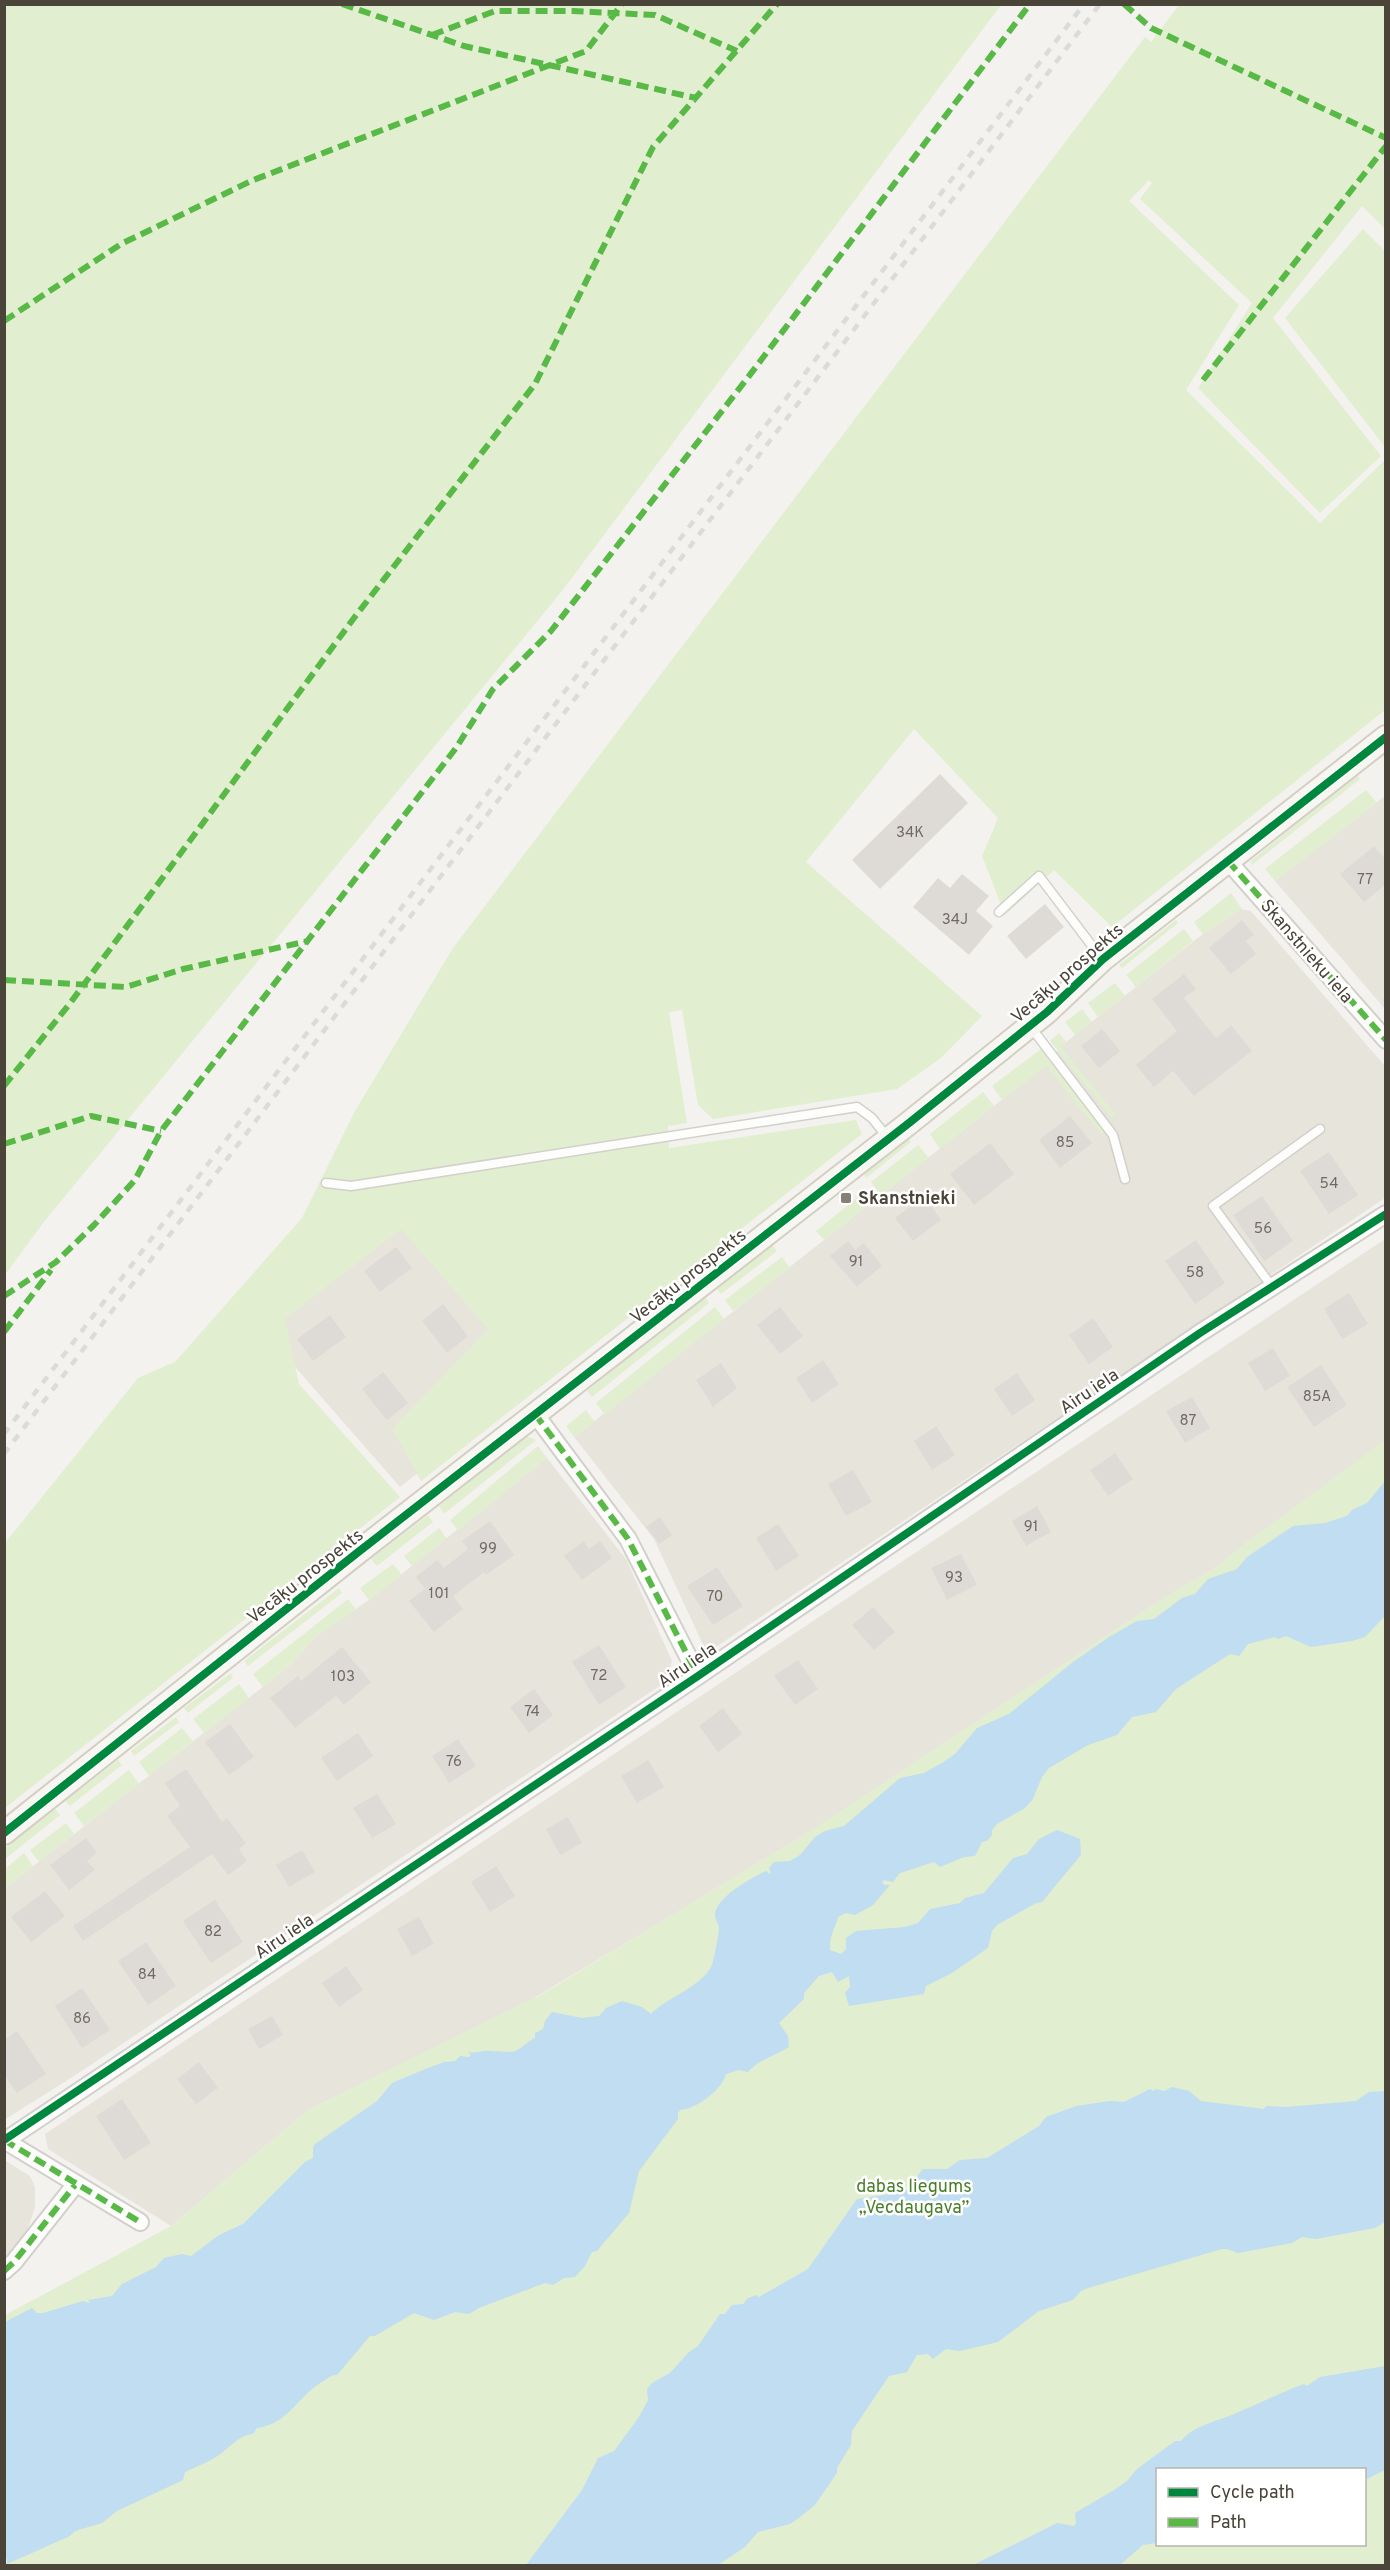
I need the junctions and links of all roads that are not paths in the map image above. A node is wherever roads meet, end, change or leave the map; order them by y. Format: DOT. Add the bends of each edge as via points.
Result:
graph roads {
  1 [pos="1386,737"];
  2 [pos="1228,861"];
  3 [pos="999,912"];
  4 [pos="1103,959"];
  5 [pos="1030,1026"];
  6 [pos="1386,1040"];
  7 [pos="1320,1129"];
  8 [pos="889,1139"];
  9 [pos="1125,1179"];
  10 [pos="326,1184"];
  11 [pos="1386,1214"];
  12 [pos="1274,1288"];
  13 [pos="534,1414"];
  14 [pos="698,1676"];
  15 [pos="4,1833"];
  16 [pos="5,2141"];
  17 [pos="75,2185"];
  18 [pos="140,2222"];
  19 [pos="4,2271"];
  1 -- 2 [label="main road, Vecāķu prospekts"];
  2 -- 4 [label="main road, Vecāķu prospekts"];
  2 -- 6 [label="street, Skanstnieku iela"];
  3 -- 4 [label="lane" via="1039,876"];
  4 -- 5 [label="main road, Vecāķu prospekts"];
  5 -- 8 [label="main road, Vecāķu prospekts"];
  5 -- 9 [label="lane" via="1113,1134"];
  7 -- 12 [label="lane" via="1213,1206"];
  8 -- 10 [label="lane" via="857,1107 351,1186"];
  8 -- 13 [label="main road, Vecāķu prospekts"];
  11 -- 12 [label="street, Airu iela"];
  12 -- 14 [label="street, Airu iela" via="1200,1333"];
  13 -- 14 [label="street" via="628,1539"];
  13 -- 15 [label="main road, Vecāķu prospekts"];
  14 -- 16 [label="street, Airu iela"];
  16 -- 17 [label="street"];
  17 -- 18 [label="street"];
  17 -- 19 [label="street"];
}
